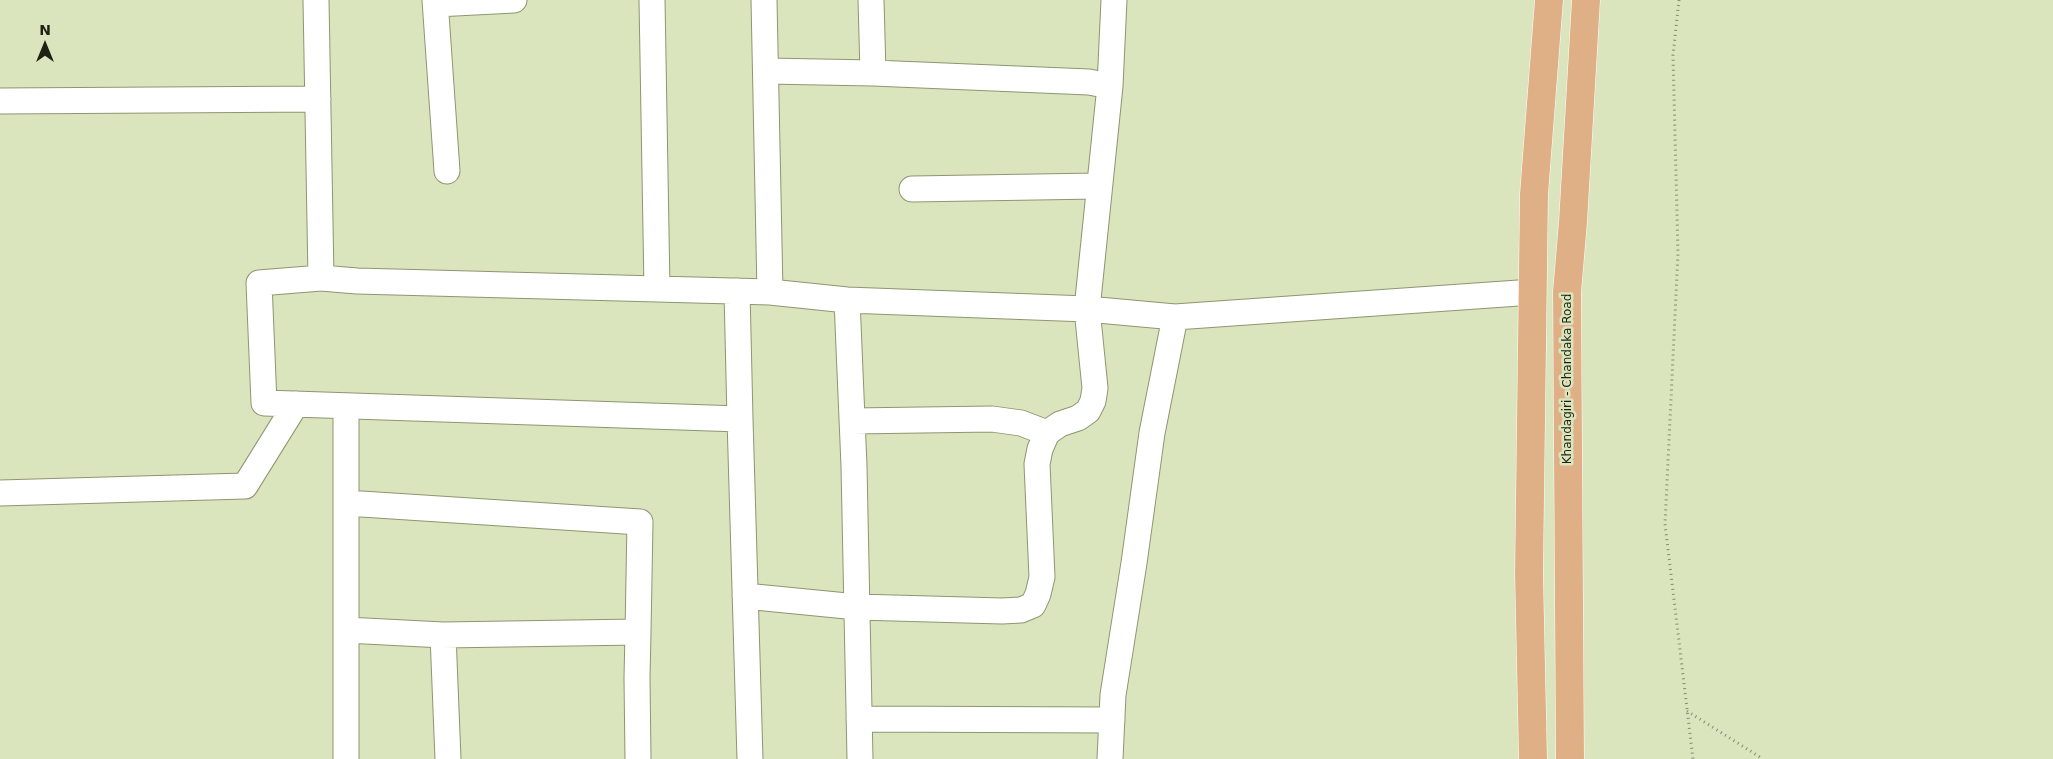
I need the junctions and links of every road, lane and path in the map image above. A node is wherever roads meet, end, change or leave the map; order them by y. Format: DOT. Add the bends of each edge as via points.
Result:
graph roads {
  1 [pos="316,0"];
  2 [pos="514,0"];
  3 [pos="652,0"];
  4 [pos="764,0"];
  5 [pos="871,0"];
  6 [pos="1114,0"];
  7 [pos="1549,0"];
  8 [pos="1586,0"];
  9 [pos="1679,0"];
  10 [pos="435,2"];
  11 [pos="767,71"];
  12 [pos="873,72"];
  13 [pos="1110,86"];
  14 [pos="318,99"];
  15 [pos="0,101"];
  16 [pos="447,171"];
  17 [pos="1098,186"];
  18 [pos="912,189"];
  19 [pos="321,278"];
  20 [pos="657,289"];
  21 [pos="737,291"];
  22 [pos="770,292"];
  23 [pos="1533,292"];
  24 [pos="847,300"];
  25 [pos="1087,309"];
  26 [pos="1175,317"];
  27 [pos="296,404"];
  28 [pos="346,406"];
  29 [pos="740,419"];
  30 [pos="852,421"];
  31 [pos="1047,433"];
  32 [pos="0,493"];
  33 [pos="346,503"];
  34 [pos="745,596"];
  35 [pos="857,607"];
  36 [pos="346,630"];
  37 [pos="638,632"];
  38 [pos="444,635"];
  39 [pos="1687,711"];
  40 [pos="859,719"];
  41 [pos="1112,720"];
  42 [pos="1533,757"];
  43 [pos="1570,757"];
  44 [pos="346,759"];
  45 [pos="448,759"];
  46 [pos="638,759"];
  47 [pos="750,759"];
  48 [pos="860,759"];
  49 [pos="1110,759"];
  50 [pos="1693,759"];
  51 [pos="1763,759"];
  1 -- 14 [label="street"];
  2 -- 10 [label="street"];
  3 -- 20 [label="street"];
  4 -- 11 [label="street"];
  5 -- 12 [label="street"];
  6 -- 13 [label="street"];
  7 -- 23 [label="main road" via="1534,194"];
  8 -- 43 [label="main road, Khandagiri - Chandaka Road" via="1567,292"];
  9 -- 39 [label="path" via="1673,55 1678,252 1666,524"];
  10 -- 16 [label="street"];
  11 -- 12 [label="street"];
  11 -- 22 [label="street"];
  12 -- 13 [label="street" via="1089,82"];
  13 -- 17 [label="street"];
  14 -- 15 [label="street"];
  14 -- 19 [label="street"];
  17 -- 18 [label="street"];
  17 -- 25 [label="street"];
  19 -- 20 [label="street"];
  19 -- 27 [label="street" via="259,283 264,403"];
  20 -- 21 [label="street"];
  21 -- 22 [label="street"];
  21 -- 29 [label="street"];
  22 -- 24 [label="street"];
  23 -- 26 [label="street"];
  23 -- 42 [label="main road" via="1529,574"];
  24 -- 25 [label="street"];
  24 -- 30 [label="street"];
  25 -- 26 [label="street"];
  25 -- 31 [label="street" via="1095,388 1093,401 1088,411 1078,418"];
  26 -- 41 [label="street" via="1152,433 1112,695"];
  27 -- 28 [label="street"];
  27 -- 32 [label="street" via="245,486"];
  28 -- 29 [label="street"];
  28 -- 33 [label="street"];
  29 -- 34 [label="street"];
  30 -- 31 [label="street" via="992,419 1021,423"];
  30 -- 35 [label="street"];
  31 -- 35 [label="street" via="1037,464 1042,577 1033,605 1021,610"];
  33 -- 36 [label="street"];
  33 -- 37 [label="street" via="640,522"];
  34 -- 35 [label="street"];
  34 -- 47 [label="street"];
  35 -- 40 [label="street"];
  36 -- 38 [label="street"];
  36 -- 44 [label="street"];
  37 -- 38 [label="street"];
  37 -- 46 [label="street"];
  38 -- 45 [label="street"];
  39 -- 50 [label="path"];
  39 -- 51 [label="path"];
  40 -- 41 [label="street"];
  40 -- 48 [label="street"];
  41 -- 49 [label="street"];
  42 -- 43 [label="main road"];
}
